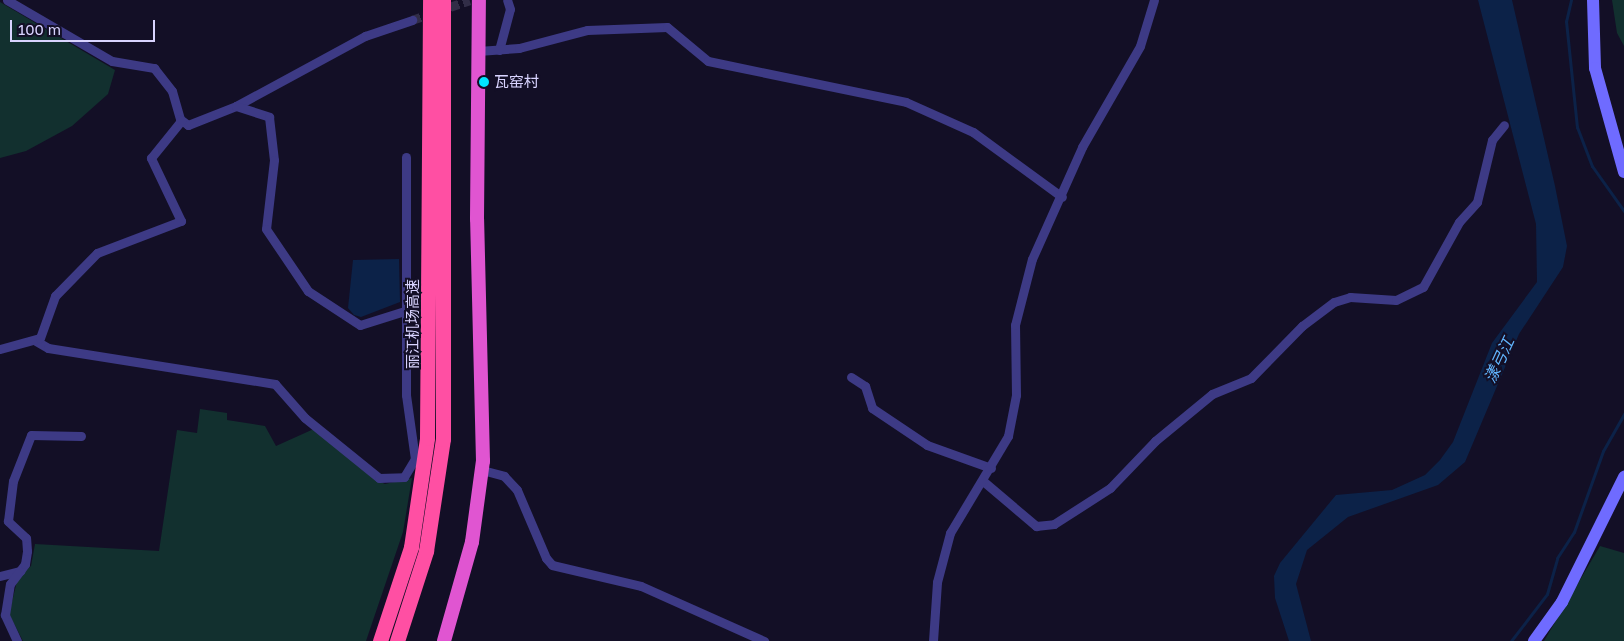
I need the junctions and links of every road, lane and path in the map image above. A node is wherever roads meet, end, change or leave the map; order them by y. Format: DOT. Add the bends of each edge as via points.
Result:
graph roads {
  1 [pos="7,0"];
  2 [pos="430,0"];
  3 [pos="443,0"];
  4 [pos="480,0"];
  5 [pos="507,0"];
  6 [pos="1154,0"];
  7 [pos="1593,0"];
  8 [pos="412,20"];
  9 [pos="498,50"];
  10 [pos="478,51"];
  11 [pos="236,106"];
  12 [pos="181,122"];
  13 [pos="1504,125"];
  14 [pos="406,157"];
  15 [pos="1624,172"];
  16 [pos="1062,197"];
  17 [pos="408,310"];
  18 [pos="36,341"];
  19 [pos="0,349"];
  20 [pos="851,377"];
  21 [pos="81,436"];
  22 [pos="991,468"];
  23 [pos="482,470"];
  24 [pos="1624,477"];
  25 [pos="983,481"];
  26 [pos="20,571"];
  27 [pos="0,576"];
  28 [pos="17,641"];
  29 [pos="380,641"];
  30 [pos="396,641"];
  31 [pos="444,641"];
  32 [pos="764,641"];
  33 [pos="932,641"];
  34 [pos="1534,641"];
  1 -- 12 [label="street" via="112,61 154,68 172,91"];
  2 -- 29 [label="highway, 丽江机场高速" via="428,438 411,548"];
  3 -- 30 [label="highway" via="443,440 426,551"];
  4 -- 10 [label="highway"];
  5 -- 9 [label="street" via="510,9"];
  6 -- 16 [label="street" via="1140,46 1082,147"];
  7 -- 15 [label="main road" via="1595,68"];
  8 -- 11 [label="street" via="349,44"];
  9 -- 10 [label="street"];
  9 -- 16 [label="street" via="587,30 667,27 708,61 906,102 973,132"];
  10 -- 23 [label="highway"];
  11 -- 12 [label="street" via="191,125"];
  11 -- 17 [label="street" via="269,117 274,160 266,229 308,291 360,325"];
  12 -- 18 [label="street" via="151,158 180,221 97,253 55,296 46,332"];
  13 -- 25 [label="street" via="1492,140 1477,202 1459,222 1423,287 1396,300 1350,297 1334,302 1302,326 1251,378 1212,394 1155,442 1110,488 1054,524 1036,526"];
  14 -- 17 [label="street"];
  16 -- 22 [label="street" via="1024,287 1014,334 1012,422"];
  17 -- 18 [label="street" via="406,395 415,459 407,476 393,479 379,478 305,418 274,384 48,348"];
  18 -- 19 [label="street"];
  20 -- 22 [label="street" via="865,386 872,408 920,440"];
  21 -- 26 [label="street" via="31,435 13,481 8,521 26,538 26,562"];
  22 -- 25 [label="street"];
  23 -- 31 [label="highway" via="472,542"];
  23 -- 32 [label="street" via="504,476 517,490 552,565 648,589"];
  24 -- 34 [label="main road" via="1562,602"];
  25 -- 33 [label="street" via="944,550"];
  26 -- 27 [label="street"];
  26 -- 28 [label="street" via="10,584 5,615"];
}
